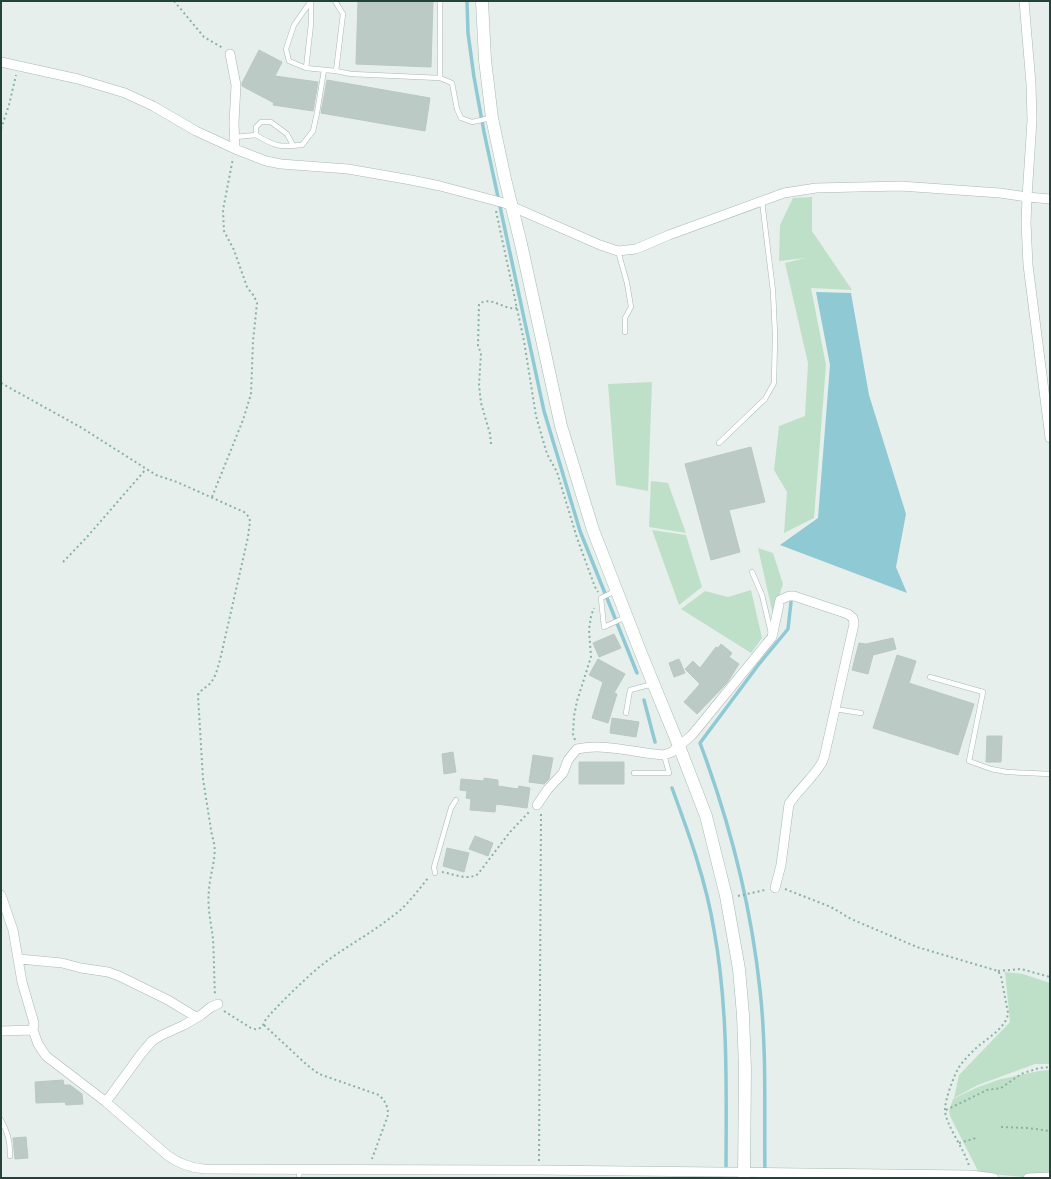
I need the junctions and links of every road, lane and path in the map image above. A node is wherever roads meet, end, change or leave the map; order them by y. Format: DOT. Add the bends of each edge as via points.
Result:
graph roads {
  1 [pos="174,1"];
  2 [pos="311,1"];
  3 [pos="335,1"];
  4 [pos="482,1"];
  5 [pos="1024,1"];
  6 [pos="440,2"];
  7 [pos="230,54"];
  8 [pos="1,62"];
  9 [pos="16,66"];
  10 [pos="306,68"];
  11 [pos="324,70"];
  12 [pos="336,71"];
  13 [pos="440,78"];
  14 [pos="489,119"];
  15 [pos="1,129"];
  16 [pos="256,135"];
  17 [pos="234,137"];
  18 [pos="293,146"];
  19 [pos="235,149"];
  20 [pos="1027,197"];
  21 [pos="1050,199"];
  22 [pos="762,201"];
  23 [pos="501,203"];
  24 [pos="618,251"];
  25 [pos="517,308"];
  26 [pos="625,332"];
  27 [pos="1,383"];
  28 [pos="1050,438"];
  29 [pos="719,443"];
  30 [pos="491,444"];
  31 [pos="146,469"];
  32 [pos="212,497"];
  33 [pos="63,562"];
  34 [pos="752,572"];
  35 [pos="613,592"];
  36 [pos="602,597"];
  37 [pos="624,618"];
  38 [pos="772,637"];
  39 [pos="930,677"];
  40 [pos="653,684"];
  41 [pos="835,709"];
  42 [pos="626,713"];
  43 [pos="862,713"];
  44 [pos="679,746"];
  45 [pos="577,749"];
  46 [pos="664,755"];
  47 [pos="634,773"];
  48 [pos="1050,774"];
  49 [pos="456,800"];
  50 [pos="537,805"];
  51 [pos="435,873"];
  52 [pos="775,888"];
  53 [pos="1,895"];
  54 [pos="741,896"];
  55 [pos="19,958"];
  56 [pos="998,970"];
  57 [pos="1050,977"];
  58 [pos="218,1004"];
  59 [pos="196,1017"];
  60 [pos="264,1024"];
  61 [pos="33,1030"];
  62 [pos="1,1031"];
  63 [pos="1050,1067"];
  64 [pos="106,1102"];
  65 [pos="945,1110"];
  66 [pos="1,1120"];
  67 [pos="1001,1127"];
  68 [pos="1050,1131"];
  69 [pos="976,1138"];
  70 [pos="960,1143"];
  71 [pos="10,1156"];
  72 [pos="370,1170"];
  73 [pos="539,1170"];
  74 [pos="300,1173"];
  75 [pos="740,1174"];
  76 [pos="971,1175"];
  77 [pos="950,1177"];
  78 [pos="1050,1177"];
  79 [pos="994,1178"];
  80 [pos="1028,1178"];
  1 -- 7 [label="path" via="204,37"];
  2 -- 10 [label="lane"];
  2 -- 10 [label="lane" via="294,26 286,49 290,61"];
  3 -- 12 [label="lane" via="343,14"];
  4 -- 14 [label="street"];
  5 -- 20 [label="street" via="1032,120"];
  6 -- 13 [label="lane"];
  7 -- 17 [label="street" via="236,85"];
  8 -- 9 [label="street"];
  9 -- 15 [label="path" via="10,105"];
  9 -- 19 [label="street" via="78,79 125,93"];
  10 -- 11 [label="lane"];
  11 -- 12 [label="lane"];
  11 -- 18 [label="lane" via="313,131 302,144"];
  12 -- 13 [label="lane"];
  13 -- 14 [label="lane" via="452,83 461,118 472,122"];
  14 -- 23 [label="street"];
  16 -- 17 [label="lane"];
  16 -- 18 [label="lane" via="272,145"];
  16 -- 18 [label="lane" via="256,127 261,122 271,122 287,134"];
  17 -- 19 [label="street"];
  19 -- 23 [label="street" via="266,161 348,169 411,180"];
  19 -- 32 [label="path" via="223,210 224,231 234,250 247,287 257,303 251,394"];
  20 -- 21 [label="street"];
  20 -- 22 [label="street" via="900,186 816,188 784,193"];
  20 -- 28 [label="street" via="1028,265"];
  22 -- 24 [label="street" via="636,249"];
  22 -- 29 [label="lane" via="773,291 774,382 765,399"];
  23 -- 24 [label="street"];
  23 -- 25 [label="path" via="496,210"];
  23 -- 35 [label="street" via="561,426"];
  24 -- 26 [label="lane" via="631,307 625,318"];
  25 -- 30 [label="path" via="511,309 492,301 479,304 479,385"];
  25 -- 36 [label="path" via="536,416 547,454 557,472 595,587"];
  27 -- 31 [label="path" via="82,428"];
  31 -- 32 [label="path"];
  31 -- 33 [label="path"];
  32 -- 58 [label="path" via="244,512 250,521 243,563 220,660 215,676 211,683 200,690 198,699 203,779 215,844 208,891 215,993"];
  34 -- 38 [label="lane" via="762,595"];
  35 -- 36 [label="lane"];
  35 -- 37 [label="street"];
  36 -- 37 [label="lane" via="604,626"];
  36 -- 45 [label="path" via="596,603 591,616 591,657 574,716 573,734"];
  37 -- 40 [label="street"];
  38 -- 41 [label="street" via="780,600 789,596 848,614 853,618 854,624"];
  38 -- 44 [label="street" via="692,735"];
  39 -- 48 [label="lane" via="983,692 969,761 1007,772"];
  40 -- 42 [label="lane" via="630,690"];
  40 -- 44 [label="street"];
  41 -- 43 [label="lane"];
  41 -- 52 [label="street" via="822,763 789,804 781,865"];
  44 -- 46 [label="street"];
  44 -- 75 [label="street" via="710,830 738,961 745,1069"];
  45 -- 46 [label="street" via="605,747"];
  45 -- 50 [label="street" via="568,760 563,773"];
  46 -- 47 [label="lane" via="669,773"];
  49 -- 51 [label="lane" via="450,808 434,867"];
  50 -- 51 [label="path" via="510,832 478,874 468,878 444,872"];
  50 -- 73 [label="path" via="541,814"];
  51 -- 60 [label="path" via="429,876 394,916 339,951 318,968 264,1020"];
  52 -- 54 [label="path"];
  52 -- 56 [label="path" via="783,888 810,899 917,947"];
  53 -- 55 [label="street"];
  55 -- 59 [label="street" via="108,972 168,1000"];
  55 -- 61 [label="street" via="22,982 34,1023"];
  56 -- 57 [label="path" via="1021,969"];
  56 -- 65 [label="path" via="1008,1018 958,1068"];
  58 -- 59 [label="street"];
  58 -- 60 [label="path" via="224,1011 251,1028 256,1029"];
  59 -- 64 [label="street" via="184,1026 152,1041"];
  60 -- 72 [label="path" via="319,1074 379,1095 385,1101 388,1115"];
  61 -- 62 [label="street"];
  61 -- 64 [label="street" via="46,1056"];
  63 -- 65 [label="path" via="1021,1074 1001,1088 987,1090"];
  64 -- 74 [label="street" via="173,1160 188,1167"];
  65 -- 70 [label="path"];
  66 -- 71 [label="lane" via="10,1141"];
  67 -- 68 [label="path"];
  69 -- 70 [label="path"];
  70 -- 76 [label="path" via="967,1157"];
  72 -- 73 [label="street"];
  72 -- 74 [label="street"];
  73 -- 75 [label="street" via="721,1171"];
  75 -- 77 [label="street" via="764,1172"];
  76 -- 77 [label="street"];
  76 -- 79 [label="street"];
  78 -- 80 [label="street"];
}
